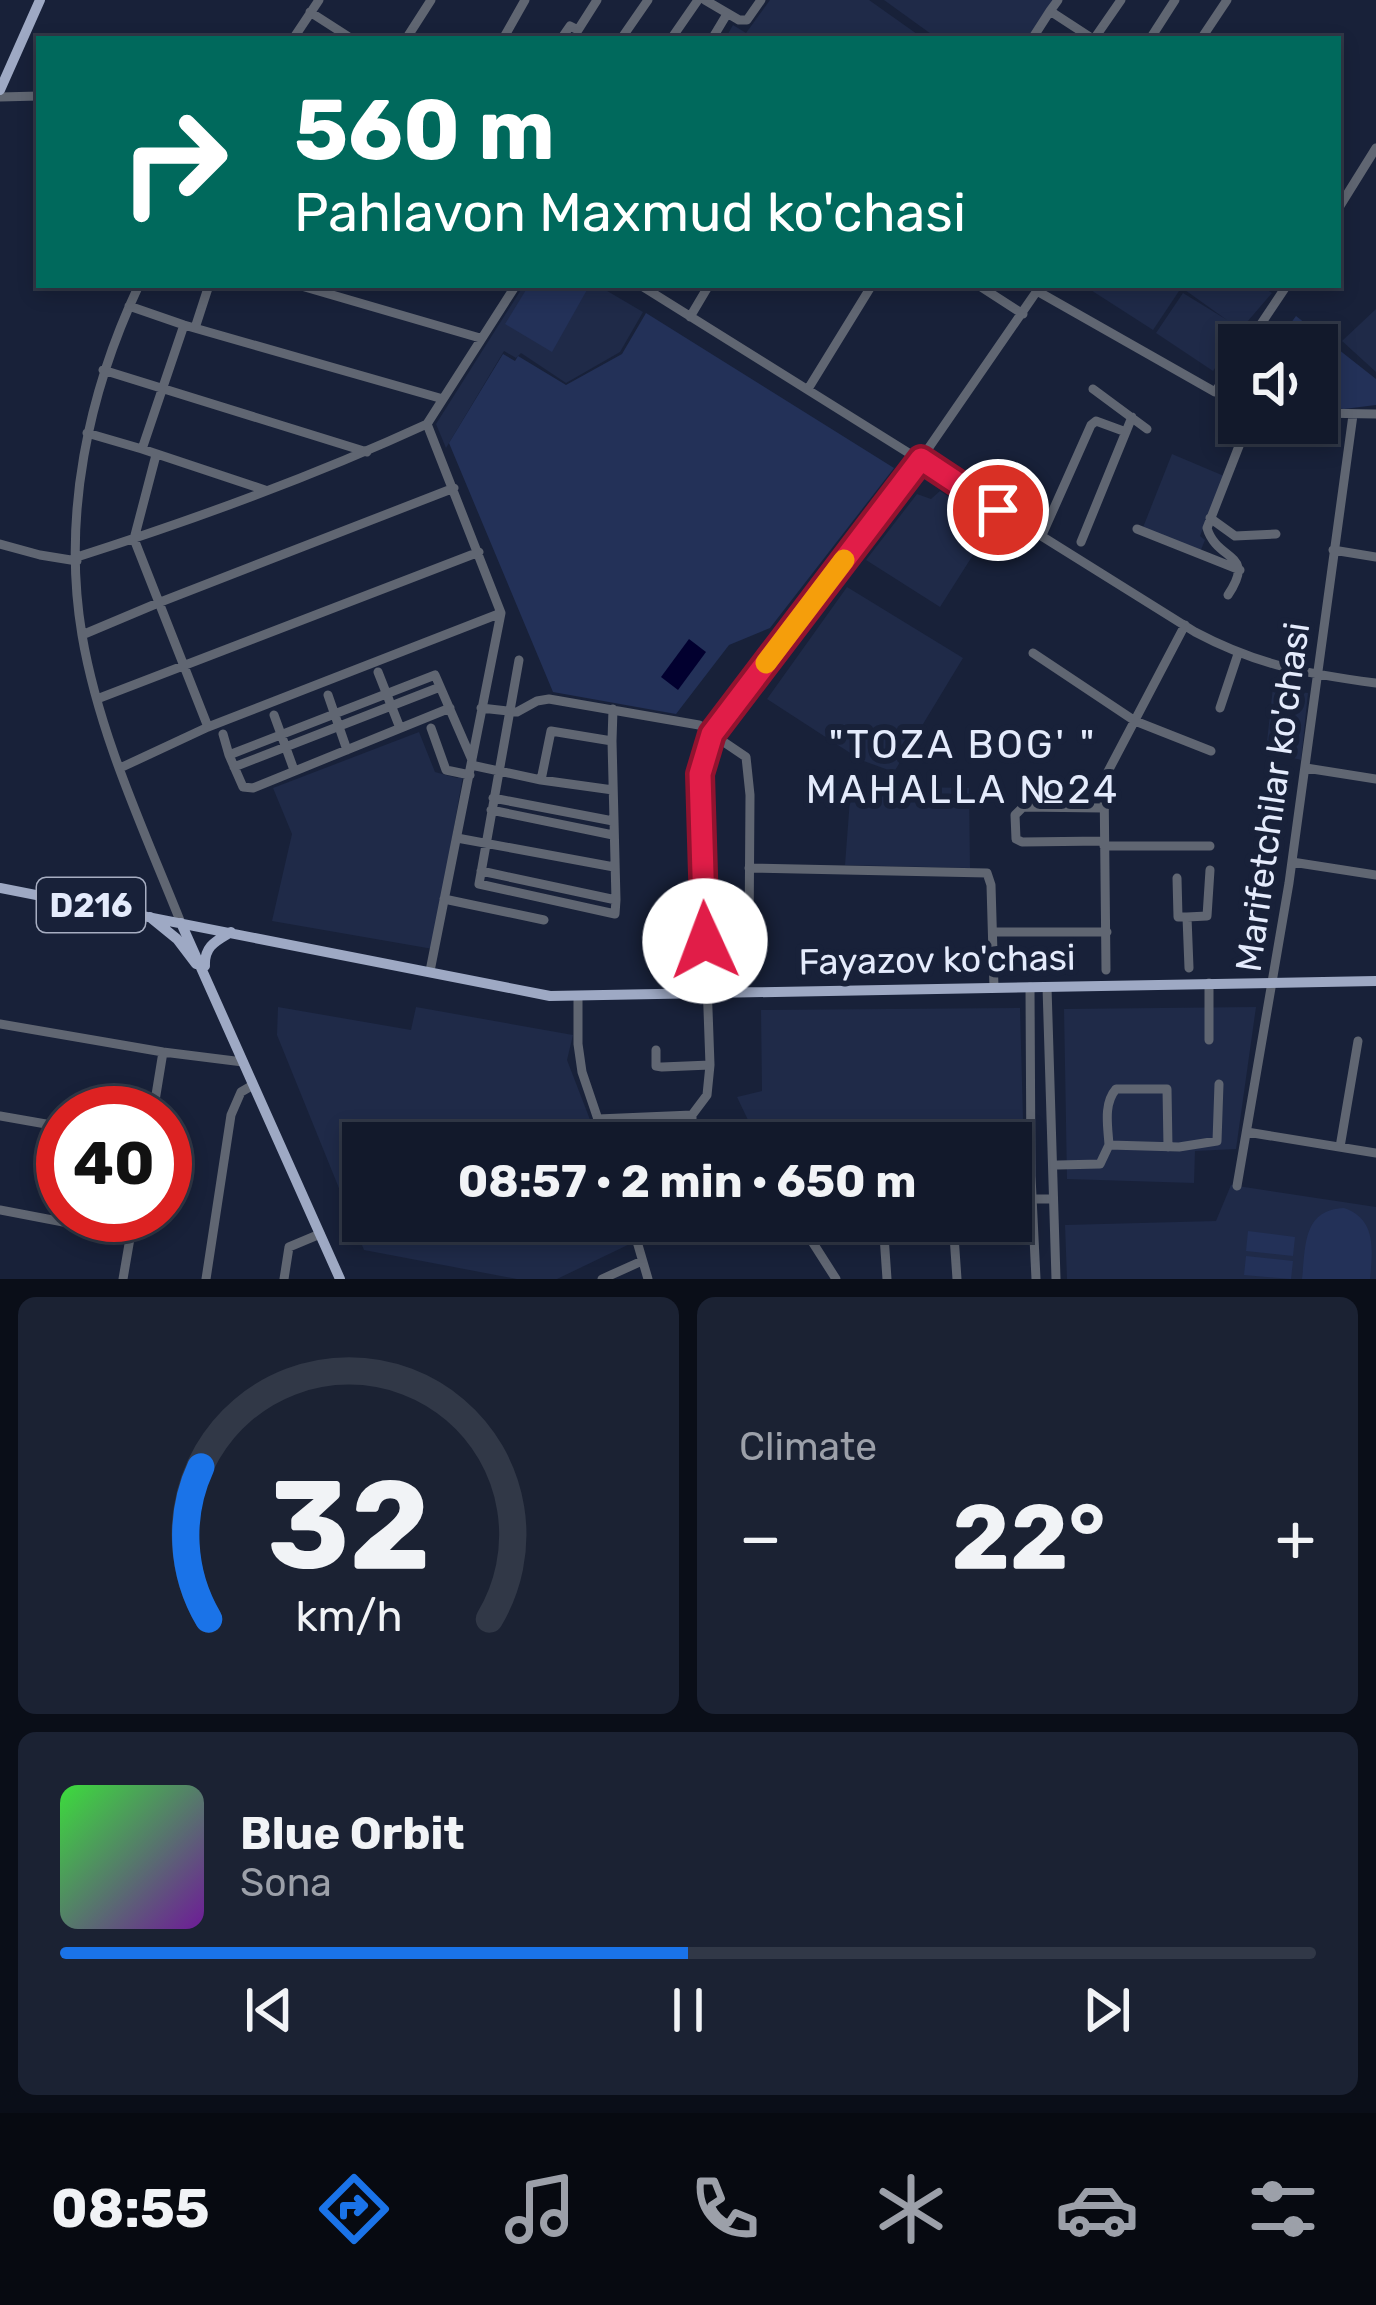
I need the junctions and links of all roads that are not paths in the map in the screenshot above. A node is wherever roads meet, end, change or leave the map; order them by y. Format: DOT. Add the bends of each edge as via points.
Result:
graph roads {
  1 [pos="40,0"];
  2 [pos="319,0"];
  3 [pos="431,0"];
  4 [pos="525,0"];
  5 [pos="597,0"];
  6 [pos="648,0"];
  7 [pos="702,0"];
  8 [pos="761,0"];
  9 [pos="1058,0"];
  10 [pos="1120,0"];
  11 [pos="1175,0"];
  12 [pos="1227,0"];
  13 [pos="1050,11"];
  14 [pos="310,12"];
  15 [pos="728,14"];
  16 [pos="295,36"];
  17 [pos="347,36"];
  18 [pos="408,36"];
  19 [pos="505,36"];
  20 [pos="563,36"];
  21 [pos="623,36"];
  22 [pos="673,36"];
  23 [pos="714,36"];
  24 [pos="1034,36"];
  25 [pos="1089,36"];
  26 [pos="1096,36"];
  27 [pos="1152,36"];
  28 [pos="1203,36"];
  29 [pos="7,61"];
  30 [pos="0,93"];
  31 [pos="36,96"];
  32 [pos="1376,148"];
  33 [pos="1341,204"];
  34 [pos="138,288"];
  35 [pos="207,288"];
  36 [pos="308,288"];
  37 [pos="514,288"];
  38 [pos="645,288"];
  39 [pos="707,288"];
  40 [pos="870,288"];
  41 [pos="983,288"];
  42 [pos="1039,288"];
  43 [pos="1282,288"];
  44 [pos="129,306"];
  45 [pos="1022,314"];
  46 [pos="690,316"];
  47 [pos="1260,324"];
  48 [pos="190,326"];
  49 [pos="480,338"];
  50 [pos="103,370"];
  51 [pos="163,387"];
  52 [pos="1218,388"];
  53 [pos="808,389"];
  54 [pos="1093,389"];
  55 [pos="1215,392"];
  56 [pos="1218,393"];
  57 [pos="442,399"];
  58 [pos="1338,414"];
  59 [pos="1376,414"];
  60 [pos="1353,415"];
  61 [pos="1132,417"];
  62 [pos="428,424"];
  63 [pos="1148,429"];
  64 [pos="1126,432"];
  65 [pos="87,433"];
  66 [pos="1240,444"];
  67 [pos="142,448"];
  68 [pos="368,452"];
  69 [pos="156,455"];
  70 [pos="921,459"];
  71 [pos="454,488"];
  72 [pos="267,491"];
  73 [pos="1210,518"];
  74 [pos="1136,530"];
  75 [pos="1276,534"];
  76 [pos="1042,535"];
  77 [pos="134,538"];
  78 [pos="1081,542"];
  79 [pos="0,544"];
  80 [pos="1333,550"];
  81 [pos="479,551"];
  82 [pos="1376,556"];
  83 [pos="77,559"];
  84 [pos="1240,570"];
  85 [pos="1228,596"];
  86 [pos="158,603"];
  87 [pos="502,613"];
  88 [pos="1185,626"];
  89 [pos="82,635"];
  90 [pos="1033,653"];
  91 [pos="1238,654"];
  92 [pos="520,660"];
  93 [pos="183,666"];
  94 [pos="379,672"];
  95 [pos="1318,675"];
  96 [pos="1376,683"];
  97 [pos="440,687"];
  98 [pos="387,694"];
  99 [pos="328,695"];
  100 [pos="97,699"];
  101 [pos="391,707"];
  102 [pos="450,708"];
  103 [pos="482,708"];
  104 [pos="1220,708"];
  105 [pos="613,709"];
  106 [pos="509,712"];
  107 [pos="274,715"];
  108 [pos="334,715"];
  109 [pos="1135,721"];
  110 [pos="208,727"];
  111 [pos="338,728"];
  112 [pos="400,728"];
  113 [pos="431,728"];
  114 [pos="712,733"];
  115 [pos="223,734"];
  116 [pos="281,735"];
  117 [pos="612,741"];
  118 [pos="285,748"];
  119 [pos="347,750"];
  120 [pos="1211,751"];
  121 [pos="230,755"];
  122 [pos="120,767"];
  123 [pos="234,767"];
  124 [pos="471,767"];
  125 [pos="1306,768"];
  126 [pos="294,770"];
  127 [pos="498,771"];
  128 [pos="1376,779"];
  129 [pos="541,780"];
  130 [pos="613,790"];
  131 [pos="492,804"];
  132 [pos="1103,808"];
  133 [pos="613,821"];
  134 [pos="614,835"];
  135 [pos="458,838"];
  136 [pos="484,843"];
  137 [pos="1104,844"];
  138 [pos="1210,846"];
  139 [pos="1292,862"];
  140 [pos="614,867"];
  141 [pos="749,868"];
  142 [pos="1210,870"];
  143 [pos="482,871"];
  144 [pos="1376,875"];
  145 [pos="1177,878"];
  146 [pos="479,884"];
  147 [pos="0,888"];
  148 [pos="444,899"];
  149 [pos="616,900"];
  150 [pos="473,906"];
  151 [pos="150,916"];
  152 [pos="1187,917"];
  153 [pos="544,920"];
  154 [pos="181,923"];
  155 [pos="231,932"];
  156 [pos="993,932"];
  157 [pos="1107,932"];
  158 [pos="748,942"];
  159 [pos="1189,968"];
  160 [pos="1106,970"];
  161 [pos="430,971"];
  162 [pos="206,975"];
  163 [pos="1376,981"];
  164 [pos="1273,982"];
  165 [pos="1209,983"];
  166 [pos="1030,987"];
  167 [pos="1047,987"];
  168 [pos="994,988"];
  169 [pos="707,995"];
  170 [pos="578,998"];
  171 [pos="0,1024"];
  172 [pos="1209,1040"];
  173 [pos="1358,1040"];
  174 [pos="656,1050"];
  175 [pos="163,1052"];
  176 [pos="243,1062"];
  177 [pos="710,1065"];
  178 [pos="1219,1084"];
  179 [pos="253,1085"];
  180 [pos="157,1086"];
  181 [pos="692,1114"];
  182 [pos="0,1116"];
  183 [pos="598,1119"];
  184 [pos="36,1122"];
  185 [pos="599,1122"];
  186 [pos="692,1122"];
  187 [pos="1031,1122"];
  188 [pos="1247,1132"];
  189 [pos="1217,1142"];
  190 [pos="1109,1145"];
  191 [pos="1244,1147"];
  192 [pos="1340,1147"];
  193 [pos="1168,1148"];
  194 [pos="1376,1153"];
  195 [pos="1058,1165"];
  196 [pos="1238,1186"];
  197 [pos="1032,1199"];
  198 [pos="1052,1199"];
  199 [pos="0,1210"];
  200 [pos="36,1217"];
  201 [pos="320,1234"];
  202 [pos="130,1242"];
  203 [pos="637,1242"];
  204 [pos="812,1242"];
  205 [pos="884,1242"];
  206 [pos="955,1242"];
  207 [pos="642,1261"];
  208 [pos="123,1279"];
  209 [pos="206,1279"];
  210 [pos="284,1279"];
  211 [pos="340,1279"];
  212 [pos="602,1279"];
  213 [pos="648,1279"];
  214 [pos="836,1279"];
  215 [pos="886,1279"];
  216 [pos="958,1279"];
  217 [pos="1036,1279"];
  218 [pos="1055,1279"];
  1 -- 29 [label="main road"];
  2 -- 14 [label="street"];
  3 -- 18 [label="street"];
  4 -- 19 [label="street"];
  5 -- 20 [label="street" via="578,30 570,26"];
  6 -- 21 [label="street"];
  7 -- 15 [label="street"];
  7 -- 22 [label="street"];
  8 -- 15 [label="street" via="747,20"];
  9 -- 13 [label="street"];
  10 -- 26 [label="street"];
  11 -- 27 [label="street"];
  12 -- 28 [label="street"];
  13 -- 24 [label="street"];
  13 -- 25 [label="street"];
  14 -- 16 [label="street"];
  14 -- 17 [label="street"];
  15 -- 23 [label="street"];
  29 -- 30 [label="main road"];
  30 -- 31 [label="street"];
  32 -- 33 [label="street"];
  34 -- 44 [label="street"];
  35 -- 48 [label="street"];
  36 -- 49 [label="street"];
  37 -- 49 [label="street"];
  38 -- 46 [label="street"];
  39 -- 46 [label="street"];
  40 -- 53 [label="street"];
  41 -- 45 [label="street"];
  42 -- 45 [label="street"];
  42 -- 55 [label="street"];
  43 -- 47 [label="street"];
  44 -- 48 [label="street"];
  44 -- 50 [label="street"];
  45 -- 70 [label="street"];
  46 -- 53 [label="street"];
  48 -- 51 [label="street"];
  48 -- 57 [label="street"];
  49 -- 57 [label="street"];
  50 -- 51 [label="street"];
  50 -- 65 [label="street"];
  51 -- 67 [label="street"];
  51 -- 68 [label="street"];
  52 -- 55 [label="street"];
  53 -- 70 [label="street"];
  54 -- 61 [label="street"];
  55 -- 56 [label="street"];
  57 -- 62 [label="street"];
  58 -- 60 [label="street"];
  59 -- 60 [label="street"];
  60 -- 80 [label="street, Marifetchilar ko'chasi"];
  61 -- 63 [label="street"];
  61 -- 64 [label="street"];
  62 -- 68 [label="street"];
  62 -- 71 [label="street"];
  64 -- 76 [label="street" via="1090,424"];
  64 -- 78 [label="street"];
  65 -- 67 [label="street"];
  65 -- 83 [label="street"];
  66 -- 73 [label="street"];
  67 -- 69 [label="street"];
  68 -- 72 [label="street"];
  69 -- 72 [label="street"];
  69 -- 77 [label="street"];
  70 -- 76 [label="street"];
  70 -- 114 [label="street"];
  71 -- 81 [label="street"];
  71 -- 86 [label="street"];
  72 -- 77 [label="street"];
  73 -- 75 [label="street" via="1235,536"];
  73 -- 84 [label="street" via="1209,537"];
  74 -- 84 [label="street"];
  76 -- 88 [label="street"];
  77 -- 83 [label="street"];
  77 -- 86 [label="street"];
  79 -- 83 [label="street"];
  80 -- 82 [label="street"];
  80 -- 95 [label="street, Marifetchilar ko'chasi"];
  81 -- 87 [label="street"];
  81 -- 93 [label="street"];
  83 -- 89 [label="street"];
  84 -- 85 [label="street"];
  86 -- 89 [label="street"];
  86 -- 93 [label="street"];
  87 -- 103 [label="street"];
  87 -- 110 [label="street"];
  88 -- 91 [label="street"];
  88 -- 109 [label="street"];
  89 -- 100 [label="street"];
  90 -- 109 [label="street"];
  91 -- 95 [label="street"];
  91 -- 104 [label="street"];
  92 -- 106 [label="street"];
  93 -- 100 [label="street"];
  93 -- 110 [label="street"];
  94 -- 98 [label="street"];
  95 -- 96 [label="street"];
  95 -- 125 [label="street, Marifetchilar ko'chasi"];
  97 -- 98 [label="street" via="435,675"];
  97 -- 101 [label="street"];
  97 -- 102 [label="street"];
  98 -- 101 [label="street"];
  98 -- 108 [label="street"];
  99 -- 108 [label="street"];
  100 -- 122 [label="street"];
  101 -- 111 [label="street"];
  101 -- 112 [label="street"];
  102 -- 112 [label="street"];
  102 -- 124 [label="street"];
  103 -- 106 [label="street"];
  103 -- 124 [label="street"];
  105 -- 106 [label="street" via="549,698"];
  105 -- 114 [label="street"];
  105 -- 117 [label="street"];
  106 -- 127 [label="street"];
  107 -- 116 [label="street"];
  108 -- 111 [label="street"];
  108 -- 116 [label="street"];
  109 -- 120 [label="street"];
  109 -- 132 [label="street" via="1104,779"];
  110 -- 122 [label="street"];
  111 -- 118 [label="street"];
  111 -- 119 [label="street"];
  112 -- 119 [label="street"];
  113 -- 124 [label="street" via="446,770"];
  114 -- 141 [label="street" via="746,757"];
  114 -- 169 [label="street" via="700,774"];
  115 -- 121 [label="street"];
  116 -- 118 [label="street"];
  116 -- 121 [label="street"];
  117 -- 129 [label="street" via="551,731"];
  117 -- 130 [label="street"];
  118 -- 123 [label="street"];
  118 -- 126 [label="street"];
  119 -- 126 [label="street"];
  121 -- 123 [label="street"];
  122 -- 154 [label="street"];
  123 -- 126 [label="street" via="247,789"];
  124 -- 127 [label="street"];
  124 -- 135 [label="street"];
  125 -- 128 [label="street"];
  125 -- 139 [label="street, Marifetchilar ko'chasi"];
  127 -- 129 [label="street"];
  127 -- 131 [label="street"];
  129 -- 130 [label="street"];
  130 -- 133 [label="street"];
  131 -- 133 [label="street"];
  131 -- 134 [label="street"];
  131 -- 136 [label="street"];
  132 -- 137 [label="street"];
  132 -- 137 [label="street" via="1023,807 1014,830 1022,842"];
  133 -- 134 [label="street"];
  134 -- 140 [label="street"];
  135 -- 136 [label="street"];
  135 -- 148 [label="street"];
  136 -- 140 [label="street"];
  136 -- 143 [label="street"];
  137 -- 138 [label="street"];
  137 -- 157 [label="street"];
  139 -- 144 [label="street"];
  139 -- 164 [label="street, Marifetchilar ko'chasi"];
  140 -- 149 [label="street"];
  141 -- 156 [label="street" via="987,873"];
  141 -- 158 [label="street"];
  142 -- 152 [label="street" via="1207,916"];
  143 -- 146 [label="street"];
  143 -- 149 [label="street"];
  145 -- 152 [label="street" via="1178,917"];
  146 -- 149 [label="street" via="615,914"];
  146 -- 150 [label="street"];
  147 -- 151 [label="main road, Fayazov ko'chasi / D216"];
  148 -- 150 [label="street"];
  148 -- 161 [label="street"];
  150 -- 153 [label="street"];
  151 -- 154 [label="main road, Fayazov ko'chasi / D216"];
  151 -- 162 [label="main road"];
  152 -- 159 [label="street"];
  154 -- 155 [label="main road, Fayazov ko'chasi"];
  154 -- 162 [label="main road"];
  155 -- 161 [label="main road, Fayazov ko'chasi"];
  155 -- 162 [label="main road" via="205,954"];
  156 -- 157 [label="street"];
  156 -- 168 [label="street"];
  157 -- 160 [label="street"];
  161 -- 170 [label="main road, Fayazov ko'chasi"];
  162 -- 176 [label="main road"];
  163 -- 164 [label="main road, Fayazov ko'chasi"];
  164 -- 165 [label="main road, Fayazov ko'chasi"];
  164 -- 188 [label="street, Marifetchilar ko'chasi"];
  165 -- 167 [label="main road, Fayazov ko'chasi"];
  165 -- 172 [label="street"];
  166 -- 167 [label="main road, Fayazov ko'chasi"];
  166 -- 168 [label="main road, Fayazov ko'chasi"];
  166 -- 187 [label="street"];
  167 -- 198 [label="street"];
  168 -- 169 [label="main road, Fayazov ko'chasi"];
  169 -- 170 [label="main road, Fayazov ko'chasi"];
  169 -- 177 [label="street"];
  170 -- 183 [label="street" via="582,1072"];
  171 -- 175 [label="street"];
  173 -- 192 [label="street"];
  174 -- 177 [label="street" via="656,1066"];
  175 -- 176 [label="street"];
  175 -- 180 [label="street"];
  176 -- 179 [label="main road"];
  177 -- 181 [label="street" via="707,1095"];
  178 -- 189 [label="street"];
  179 -- 201 [label="main road"];
  179 -- 209 [label="street" via="231,1115"];
  181 -- 183 [label="street"];
  181 -- 186 [label="street"];
  182 -- 184 [label="street"];
  183 -- 185 [label="street"];
  188 -- 191 [label="street, Marifetchilar ko'chasi"];
  188 -- 192 [label="street"];
  189 -- 191 [label="street"];
  189 -- 193 [label="street"];
  190 -- 193 [label="street"];
  190 -- 193 [label="street" via="1116,1089 1167,1089"];
  190 -- 195 [label="street" via="1100,1164"];
  191 -- 196 [label="street, Marifetchilar ko'chasi"];
  192 -- 194 [label="street"];
  197 -- 198 [label="street"];
  197 -- 217 [label="street"];
  198 -- 218 [label="street"];
  199 -- 200 [label="street"];
  201 -- 210 [label="street" via="289,1247"];
  201 -- 211 [label="main road"];
  202 -- 208 [label="street"];
  203 -- 207 [label="street"];
  204 -- 214 [label="street"];
  205 -- 215 [label="street"];
  206 -- 216 [label="street"];
  207 -- 212 [label="street"];
  207 -- 213 [label="street"];
}
